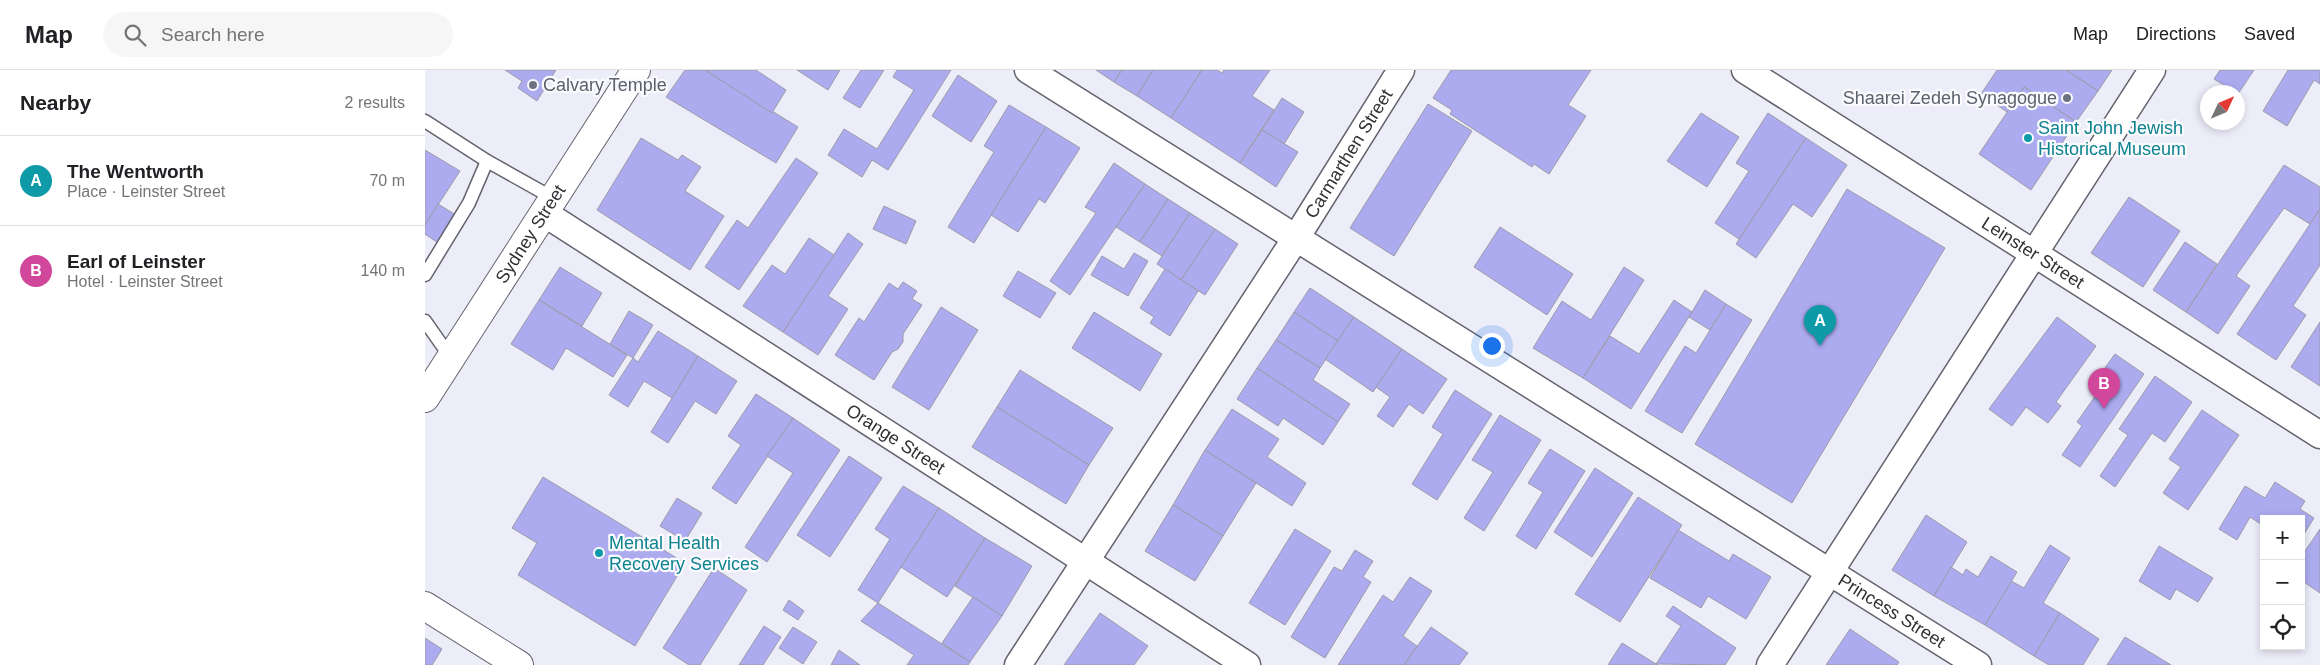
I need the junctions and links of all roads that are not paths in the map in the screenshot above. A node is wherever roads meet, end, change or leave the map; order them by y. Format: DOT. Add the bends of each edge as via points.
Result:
graph roads {
  1 [pos="636,70"];
  2 [pos="1028,70"];
  3 [pos="1401,70"];
  4 [pos="1745,70"];
  5 [pos="2152,70"];
  6 [pos="425,121"];
  7 [pos="487,161"];
  8 [pos="548,206"];
  9 [pos="1296,238"];
  10 [pos="2034,254"];
  11 [pos="425,275"];
  12 [pos="425,321"];
  13 [pos="451,358"];
  14 [pos="425,398"];
  15 [pos="2320,435"];
  16 [pos="1085,561"];
  17 [pos="1830,572"];
  18 [pos="425,606"];
  19 [pos="519,665"];
  20 [pos="1018,665"];
  21 [pos="1247,665"];
  22 [pos="1770,665"];
  23 [pos="1979,665"];
  1 -- 8 [label="street, Sydney Street"];
  2 -- 9 [label="street, Princess Street"];
  3 -- 9 [label="street, Carmarthen Street"];
  4 -- 10 [label="street, Leinster Street"];
  5 -- 10 [label="street"];
  6 -- 7 [label="lane"];
  7 -- 8 [label="lane"];
  7 -- 11 [label="lane" via="469,203"];
  8 -- 13 [label="street, Sydney Street"];
  8 -- 16 [label="street, Orange Street"];
  9 -- 16 [label="street, Carmarthen Street"];
  9 -- 17 [label="street, Princess Street"];
  10 -- 15 [label="street, Leinster Street"];
  10 -- 17 [label="street"];
  12 -- 13 [label="lane"];
  13 -- 14 [label="street, Sydney Street"];
  16 -- 20 [label="street, Carmarthen Street"];
  16 -- 21 [label="street, Orange Street"];
  17 -- 22 [label="street"];
  17 -- 23 [label="street, Princess Street"];
  18 -- 19 [label="street"];
}
